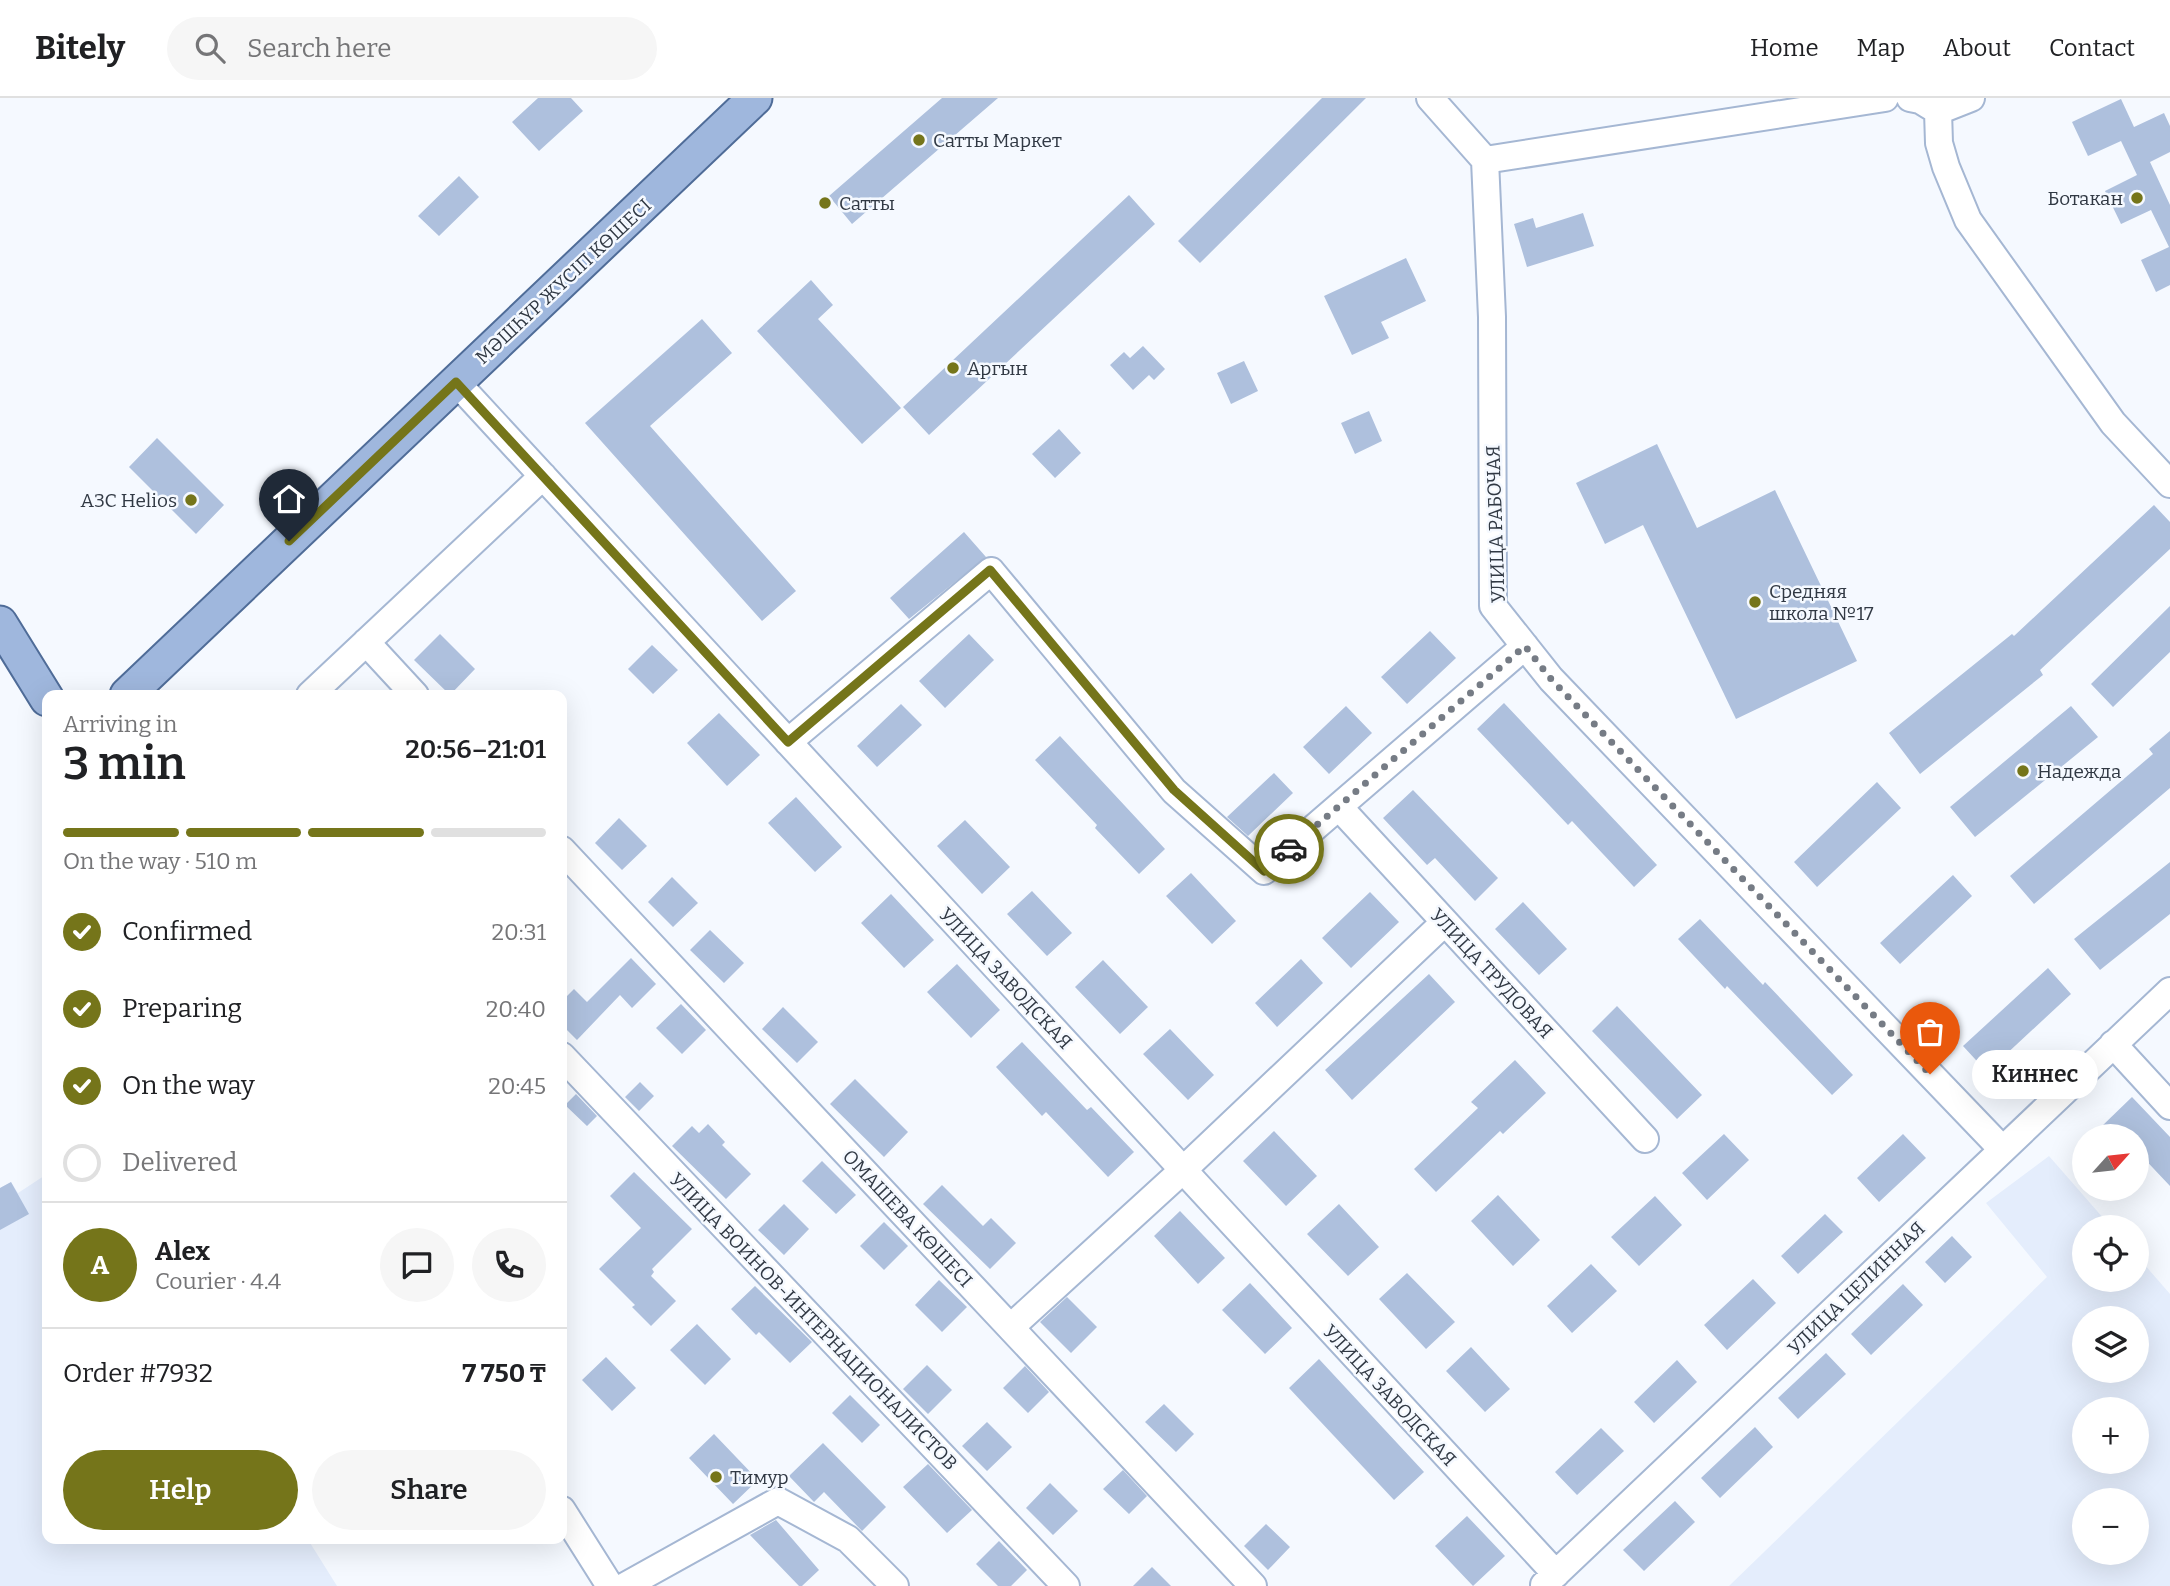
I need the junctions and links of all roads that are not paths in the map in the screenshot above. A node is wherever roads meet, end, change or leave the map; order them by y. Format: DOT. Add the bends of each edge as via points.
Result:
graph roads {
  1 [pos="755,98"];
  2 [pos="1430,98"];
  3 [pos="1885,98"];
  4 [pos="1910,98"];
  5 [pos="1971,98"];
  6 [pos="1812,105"];
  7 [pos="1938,111"];
  8 [pos="1485,160"];
  9 [pos="456,382"];
  10 [pos="543,476"];
  11 [pos="2170,484"];
  12 [pos="0,623"];
  13 [pos="366,642"];
  14 [pos="1525,646"];
  15 [pos="132,690"];
  16 [pos="315,690"];
  17 [pos="410,690"];
  18 [pos="42,691"];
  19 [pos="788,742"];
  20 [pos="1339,807"];
  21 [pos="567,855"];
  22 [pos="1445,922"];
  23 [pos="2170,991"];
  24 [pos="2113,1044"];
  25 [pos="567,1061"];
  26 [pos="2170,1105"];
  27 [pos="1646,1139"];
  28 [pos="2002,1149"];
  29 [pos="1183,1170"];
  30 [pos="1011,1328"];
  31 [pos="567,1518"];
  32 [pos="1549,1580"];
  33 [pos="610,1586"];
  34 [pos="625,1586"];
  35 [pos="895,1586"];
  36 [pos="1066,1586"];
  37 [pos="1253,1586"];
  1 -- 9 [label="main road, МӘШҺҮР ЖҮСІП КӨШЕСІ"];
  2 -- 8 [label="street"];
  3 -- 6 [label="street"];
  4 -- 7 [label="street"];
  5 -- 7 [label="street"];
  6 -- 8 [label="street"];
  7 -- 11 [label="street" via="1939,143 1968,220 2113,423"];
  8 -- 14 [label="street, УЛИЦА РАБОЧАЯ" via="1492,317 1493,606"];
  9 -- 10 [label="street, УЛИЦА ЗАВОДСКАЯ"];
  9 -- 15 [label="main road, МӘШҺҮР ЖҮСІП КӨШЕСІ"];
  10 -- 13 [label="street"];
  10 -- 19 [label="street, УЛИЦА ЗАВОДСКАЯ"];
  12 -- 18 [label="main road"];
  13 -- 16 [label="street"];
  13 -- 17 [label="street"];
  14 -- 20 [label="street"];
  14 -- 28 [label="street, УЛИЦА РАБОЧАЯ" via="1551,679"];
  19 -- 20 [label="street" via="990,570 1174,790 1264,871"];
  19 -- 29 [label="street, УЛИЦА ЗАВОДСКАЯ"];
  20 -- 22 [label="street, УЛИЦА ТРУДОВАЯ"];
  21 -- 30 [label="street, ОМАШЕВА КӨШЕСІ"];
  22 -- 27 [label="street, УЛИЦА ТРУДОВАЯ"];
  22 -- 29 [label="street"];
  23 -- 24 [label="street, УЛИЦА ЦЕЛИННАЯ"];
  24 -- 26 [label="street"];
  24 -- 28 [label="street, УЛИЦА ЦЕЛИННАЯ"];
  25 -- 36 [label="street, УЛИЦА ВОИНОВ-ИНТЕРНАЦИОНАЛИСТОВ"];
  28 -- 32 [label="street, УЛИЦА ЦЕЛИННАЯ"];
  29 -- 30 [label="street"];
  29 -- 32 [label="street, УЛИЦА ЗАВОДСКАЯ"];
  30 -- 37 [label="street, ОМАШЕВА КӨШЕСІ"];
  31 -- 33 [label="street"];
  34 -- 35 [label="street" via="778,1501 848,1539"];
}
